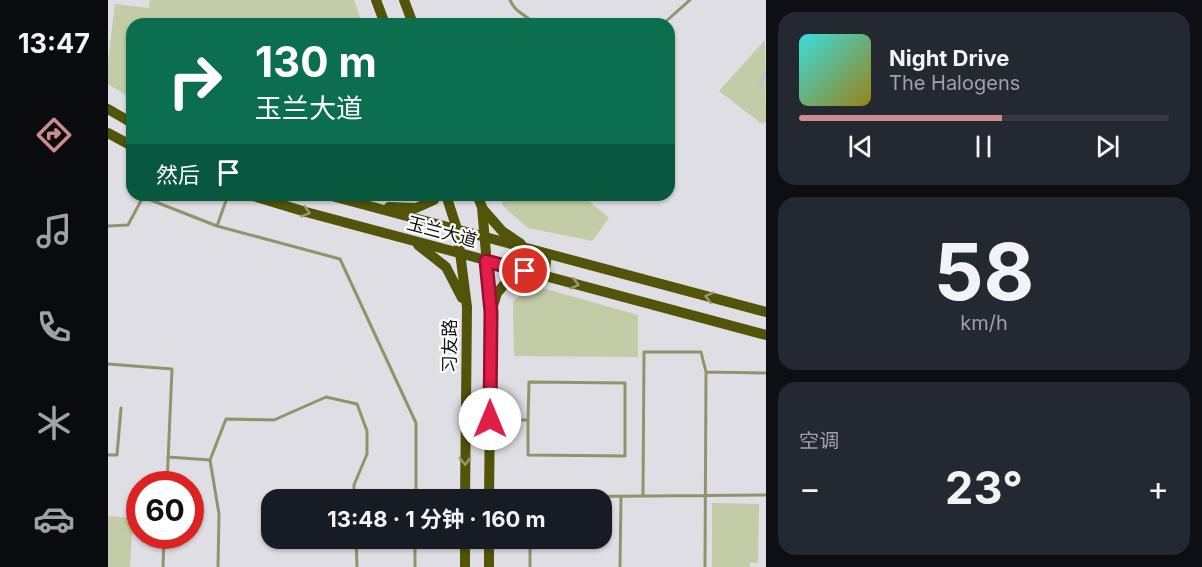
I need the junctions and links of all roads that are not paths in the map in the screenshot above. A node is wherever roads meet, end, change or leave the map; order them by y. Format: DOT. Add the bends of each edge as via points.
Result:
graph roads {
  1 [pos="376,0"];
  2 [pos="404,0"];
  3 [pos="510,0"];
  4 [pos="690,0"];
  5 [pos="383,18"];
  6 [pos="411,18"];
  7 [pos="529,18"];
  8 [pos="670,18"];
  9 [pos="108,109"];
  10 [pos="126,120"];
  11 [pos="108,133"];
  12 [pos="126,143"];
  13 [pos="141,201"];
  14 [pos="153,201"];
  15 [pos="226,201"];
  16 [pos="271,201"];
  17 [pos="350,201"];
  18 [pos="432,201"];
  19 [pos="448,201"];
  20 [pos="480,201"];
  21 [pos="373,207"];
  22 [pos="482,207"];
  23 [pos="393,213"];
  24 [pos="108,226"];
  25 [pos="217,226"];
  26 [pos="457,230"];
  27 [pos="387,234"];
  28 [pos="484,237"];
  29 [pos="413,241"];
  30 [pos="528,249"];
  31 [pos="460,253"];
  32 [pos="547,254"];
  33 [pos="486,261"];
  34 [pos="544,276"];
  35 [pos="466,307"];
  36 [pos="491,312"];
  37 [pos="765,312"];
  38 [pos="765,335"];
  39 [pos="108,364"];
  40 [pos="706,372"];
  41 [pos="765,373"];
  42 [pos="121,408"];
  43 [pos="490,419"];
  44 [pos="528,420"];
  45 [pos="108,455"];
  46 [pos="168,457"];
  47 [pos="210,459"];
  48 [pos="167,471"];
  49 [pos="354,489"];
  50 [pos="416,489"];
  51 [pos="465,489"];
  52 [pos="489,489"];
  53 [pos="706,495"];
  54 [pos="765,495"];
  55 [pos="612,496"];
  56 [pos="621,496"];
  57 [pos="643,496"];
  58 [pos="164,549"];
  59 [pos="356,549"];
  60 [pos="415,549"];
  61 [pos="465,549"];
  62 [pos="489,549"];
  63 [pos="530,549"];
  64 [pos="163,567"];
  65 [pos="218,567"];
  66 [pos="357,567"];
  67 [pos="415,567"];
  68 [pos="465,567"];
  69 [pos="489,567"];
  70 [pos="530,567"];
  71 [pos="621,567"];
  72 [pos="705,567"];
  1 -- 5 [label="main road"];
  2 -- 6 [label="main road"];
  3 -- 7 [label="lane" via="515,10"];
  4 -- 8 [label="lane"];
  9 -- 10 [label="main road"];
  11 -- 12 [label="main road"];
  13 -- 24 [label="lane" via="128,225"];
  14 -- 25 [label="lane"];
  15 -- 25 [label="lane"];
  16 -- 27 [label="main road, 玉兰大道, one-way"];
  17 -- 21 [label="main road, 玉兰大道"];
  18 -- 21 [label="main road" via="416,208"];
  19 -- 26 [label="main road, 习友路"];
  20 -- 22 [label="main road"];
  21 -- 23 [label="main road, 玉兰大道"];
  22 -- 28 [label="main road"];
  22 -- 30 [label="main road" via="502,231"];
  23 -- 26 [label="main road, 玉兰大道"];
  23 -- 27 [label="main road"];
  25 -- 50 [label="lane" via="340,260 416,423"];
  26 -- 28 [label="main road, 玉兰大道"];
  26 -- 31 [label="main road, 习友路"];
  27 -- 29 [label="main road, 玉兰大道"];
  28 -- 30 [label="main road, 玉兰大道"];
  28 -- 33 [label="main road"];
  29 -- 31 [label="main road, 玉兰大道"];
  29 -- 35 [label="main road" via="446,267"];
  30 -- 32 [label="main road, 玉兰大道"];
  31 -- 33 [label="main road, 玉兰大道"];
  31 -- 35 [label="main road, 习友路"];
  32 -- 34 [label="main road"];
  37 -- 32 [label="main road, 玉兰大道, one-way"];
  33 -- 34 [label="main road, 玉兰大道"];
  33 -- 36 [label="main road"];
  34 -- 36 [label="main road" via="508,280 497,292"];
  34 -- 38 [label="main road, 玉兰大道, one-way"];
  35 -- 51 [label="main road, 习友路, one-way"];
  36 -- 43 [label="main road"];
  39 -- 46 [label="lane" via="172,369"];
  40 -- 41 [label="lane"];
  40 -- 53 [label="lane"];
  40 -- 57 [label="lane" via="701,352 644,352"];
  42 -- 45 [label="lane" via="117,455"];
  43 -- 44 [label="lane"];
  43 -- 52 [label="main road"];
  44 -- 44 [label="lane" via="528,455 625,456 625,383 529,382"];
  46 -- 47 [label="lane"];
  46 -- 48 [label="lane"];
  47 -- 49 [label="lane" via="226,419 274,420 326,397 357,404 367,430 367,454"];
  47 -- 65 [label="lane" via="219,514"];
  53 -- 54 [label="lane"];
  53 -- 57 [label="lane"];
  53 -- 72 [label="lane"];
  55 -- 56 [label="lane"];
  56 -- 57 [label="lane"];
  56 -- 71 [label="lane"];
  58 -- 64 [label="lane"];
  59 -- 66 [label="lane"];
  60 -- 67 [label="lane"];
  61 -- 68 [label="main road"];
  62 -- 69 [label="main road"];
  63 -- 70 [label="lane"];
}
